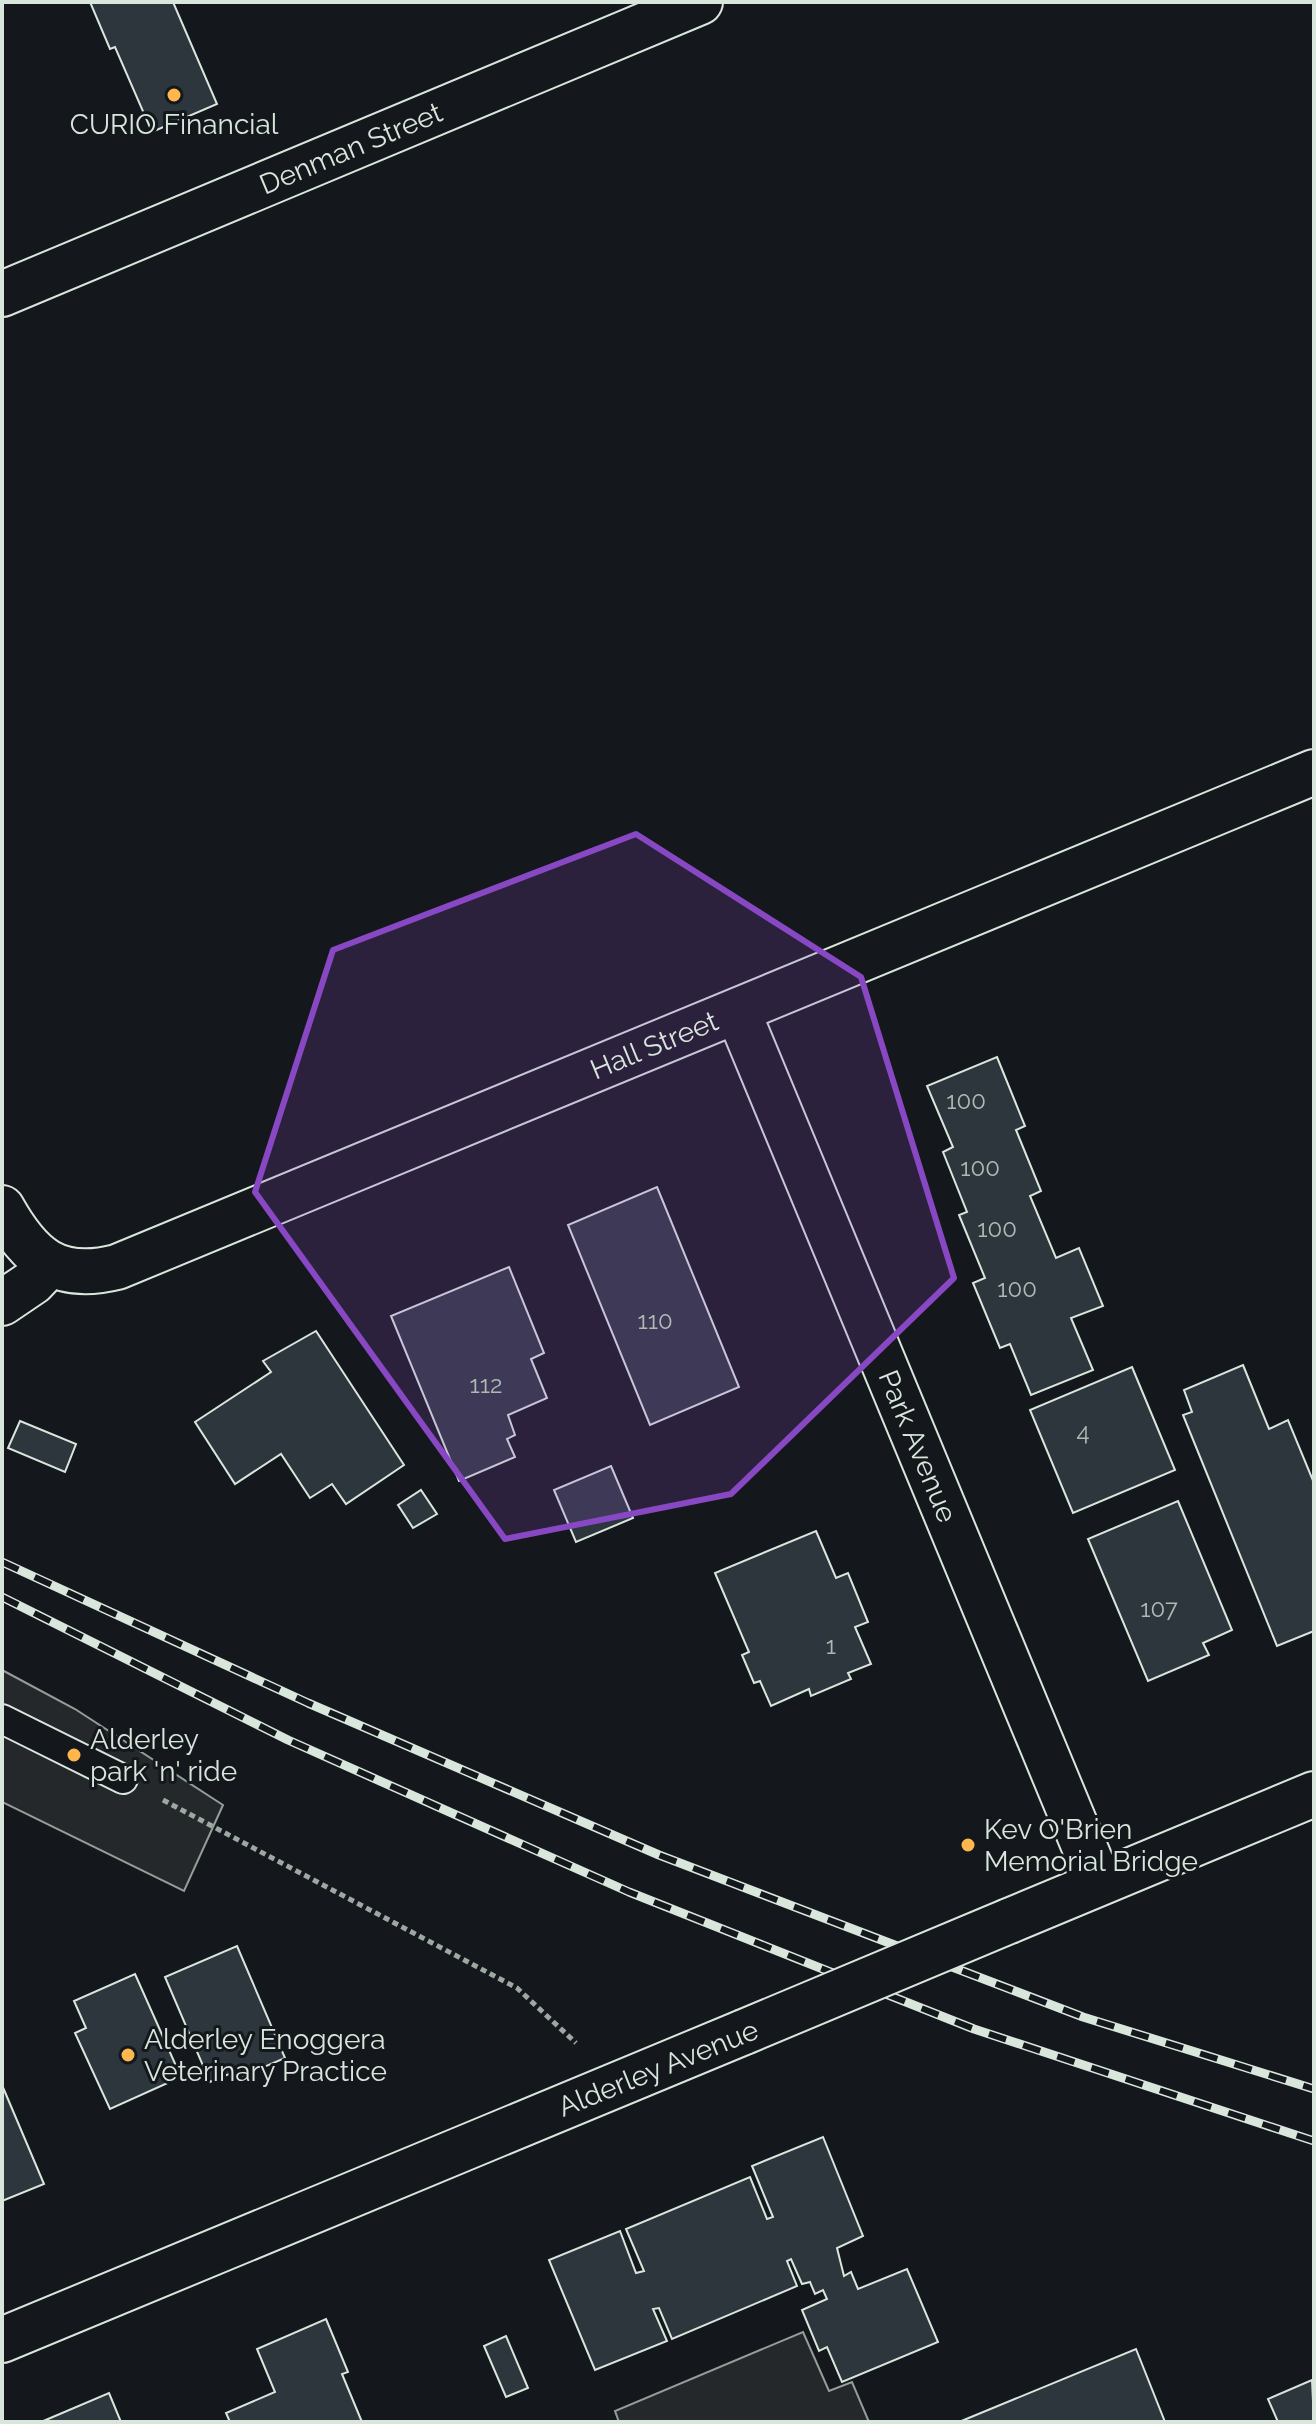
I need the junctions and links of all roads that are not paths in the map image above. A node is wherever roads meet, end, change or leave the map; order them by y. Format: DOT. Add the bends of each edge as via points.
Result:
graph roads {
  1 [pos="700,2"];
  2 [pos="2,294"];
  3 [pos="1314,772"];
  4 [pos="738,1012"];
  5 [pos="2,1208"];
  6 [pos="50,1264"];
  7 [pos="2,1303"];
  8 [pos="2,1719"];
  9 [pos="123,1779"];
  10 [pos="1314,1794"];
  11 [pos="1099,1882"];
  12 [pos="2,2340"];
  1 -- 2 [label="street, Denman Street"];
  3 -- 4 [label="street, Hall Street"];
  4 -- 6 [label="street, Hall Street" via="135,1261 92,1272"];
  4 -- 11 [label="street, Park Avenue"];
  5 -- 6 [label="street" via="23,1244"];
  6 -- 7 [label="street"];
  8 -- 9 [label="lane"];
  10 -- 11 [label="street, Alderley Avenue"];
  11 -- 12 [label="street, Alderley Avenue, bridge"];
}
